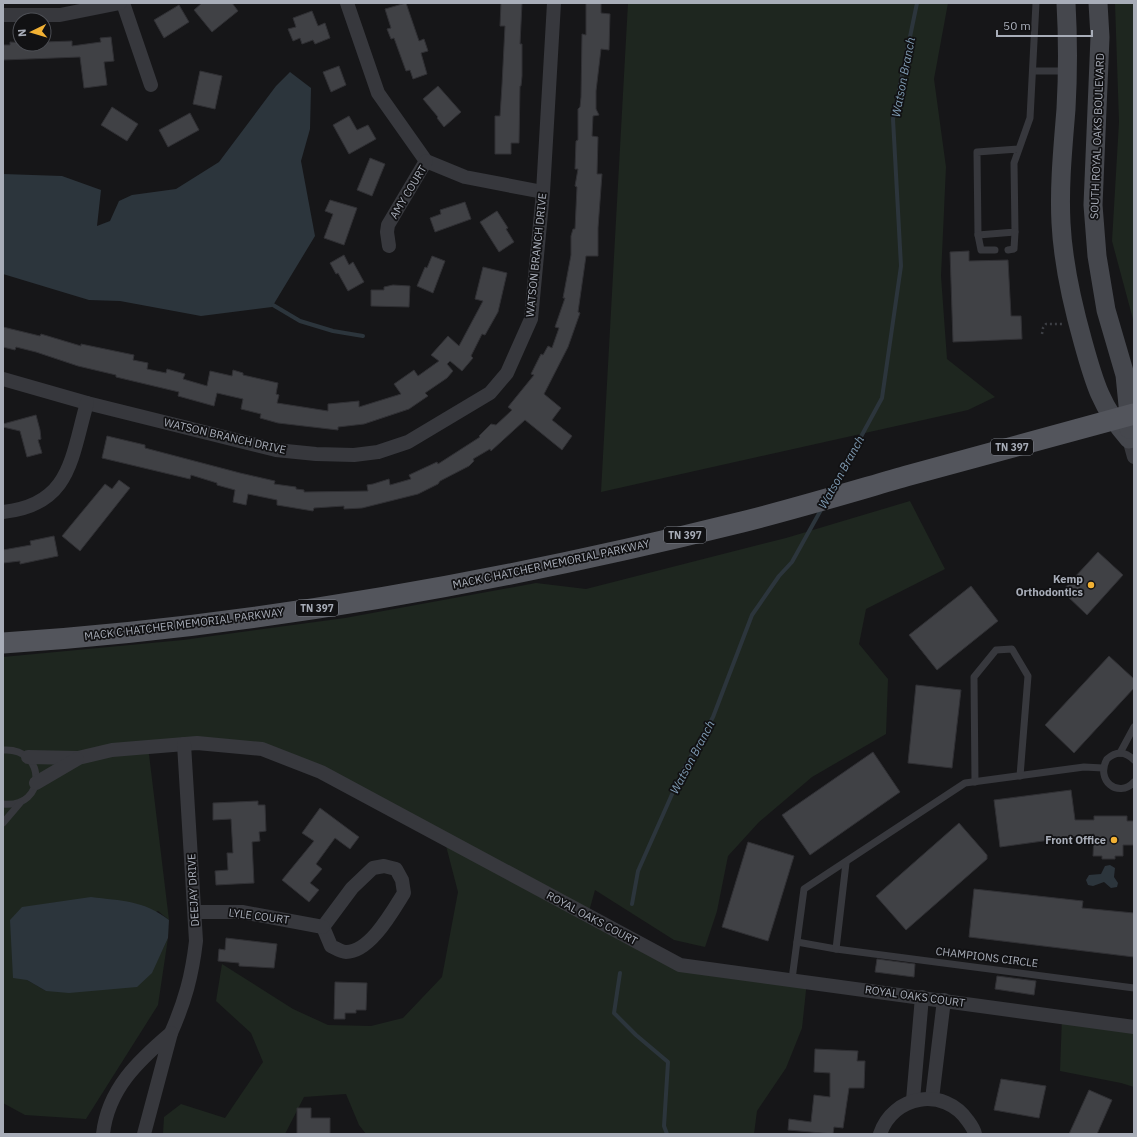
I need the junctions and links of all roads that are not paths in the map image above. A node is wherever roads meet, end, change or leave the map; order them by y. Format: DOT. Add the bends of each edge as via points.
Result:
graph roads {
  1 [pos="120,3"];
  2 [pos="123,3"];
  3 [pos="346,3"];
  4 [pos="554,3"];
  5 [pos="1036,3"];
  6 [pos="1066,3"];
  7 [pos="1098,3"];
  8 [pos="3,15"];
  9 [pos="1033,71"];
  10 [pos="1067,71"];
  11 [pos="151,85"];
  12 [pos="1018,149"];
  13 [pos="426,161"];
  14 [pos="543,192"];
  15 [pos="1015,232"];
  16 [pos="978,235"];
  17 [pos="389,246"];
  18 [pos="995,250"];
  19 [pos="1008,250"];
  20 [pos="3,379"];
  21 [pos="87,403"];
  22 [pos="1125,416"];
  23 [pos="1129,439"];
  24 [pos="1134,457"];
  25 [pos="3,512"];
  26 [pos="3,643"];
  27 [pos="1134,727"];
  28 [pos="184,744"];
  29 [pos="3,750"];
  30 [pos="1120,753"];
  31 [pos="28,757"];
  32 [pos="78,758"];
  33 [pos="1134,759"];
  34 [pos="1103,768"];
  35 [pos="1020,776"];
  36 [pos="975,782"];
  37 [pos="1134,782"];
  38 [pos="36,783"];
  39 [pos="20,803"];
  40 [pos="3,804"];
  41 [pos="3,823"];
  42 [pos="846,863"];
  43 [pos="195,912"];
  44 [pos="323,927"];
  45 [pos="797,942"];
  46 [pos="836,949"];
  47 [pos="792,979"];
  48 [pos="1134,988"];
  49 [pos="922,996"];
  50 [pos="944,1000"];
  51 [pos="1134,1027"];
  52 [pos="171,1033"];
  53 [pos="932,1099"];
  54 [pos="913,1100"];
  55 [pos="104,1134"];
  56 [pos="144,1134"];
  57 [pos="880,1134"];
  58 [pos="975,1134"];
  1 -- 8 [label="street" via="60,15"];
  2 -- 11 [label="street"];
  3 -- 13 [label="street" via="378,93"];
  4 -- 14 [label="street, WATSON BRANCH DRIVE"];
  5 -- 9 [label="lane"];
  6 -- 10 [label="main road"];
  7 -- 22 [label="main road, SOUTH ROYAL OAKS BOULEVARD" via="1100,37 1093,205 1106,310 1125,375"];
  9 -- 10 [label="lane"];
  9 -- 12 [label="lane" via="1030,118"];
  10 -- 22 [label="main road" via="1061,170 1061,223 1065,262 1094,383"];
  12 -- 15 [label="lane" via="1014,163"];
  12 -- 16 [label="lane" via="977,152"];
  13 -- 14 [label="street" via="465,177"];
  13 -- 17 [label="street, AMY COURT" via="388,225"];
  14 -- 21 [label="street, WATSON BRANCH DRIVE" via="531,319 507,373 490,393 408,442 378,452 354,455 276,450"];
  15 -- 16 [label="lane"];
  15 -- 19 [label="lane" via="1014,249"];
  16 -- 18 [label="lane" via="981,250"];
  20 -- 21 [label="street, WATSON BRANCH DRIVE"];
  21 -- 25 [label="street" via="70,464 64,478 52,494 31,506"];
  22 -- 23 [label="main road"];
  22 -- 26 [label="main road, MACK C HATCHER MEMORIAL PARKWAY / TN 397" via="743,521 510,575 301,610 168,628"];
  23 -- 24 [label="street"];
  27 -- 30 [label="lane"];
  28 -- 32 [label="street, ROYAL OAKS COURT" via="112,750"];
  28 -- 43 [label="street, DEEJAY DRIVE"];
  28 -- 47 [label="street, ROYAL OAKS COURT" via="203,743 262,749 321,772 680,965"];
  29 -- 31 [label="lane" via="12,750"];
  30 -- 33 [label="lane"];
  30 -- 34 [label="lane" via="1107,759"];
  31 -- 32 [label="street, ROYAL OAKS COURT"];
  31 -- 38 [label="lane" via="35,769"];
  32 -- 38 [label="street, ROYAL OAKS COURT"];
  34 -- 35 [label="lane" via="1084,767"];
  34 -- 37 [label="lane" via="1106,782 1114,787 1123,788"];
  35 -- 36 [label="lane"];
  35 -- 36 [label="lane" via="1028,676 1012,649 996,650 974,677"];
  36 -- 42 [label="lane" via="965,783"];
  38 -- 39 [label="lane" via="33,791"];
  39 -- 40 [label="lane"];
  39 -- 41 [label="lane"];
  42 -- 45 [label="lane" via="804,889"];
  42 -- 46 [label="lane"];
  43 -- 44 [label="street, LYLE COURT" via="242,912"];
  43 -- 52 [label="street, DEEJAY DRIVE" via="196,941 193,969 184,1002"];
  44 -- 44 [label="street" via="331,946 345,952 361,948 384,924 404,893 402,880 396,869 384,866 373,868 352,888"];
  45 -- 46 [label="lane, CHAMPIONS CIRCLE"];
  45 -- 47 [label="lane"];
  46 -- 48 [label="lane, CHAMPIONS CIRCLE"];
  47 -- 49 [label="street, ROYAL OAKS COURT"];
  49 -- 50 [label="street, ROYAL OAKS COURT"];
  49 -- 54 [label="street"];
  50 -- 51 [label="street, ROYAL OAKS COURT"];
  50 -- 53 [label="street"];
  52 -- 55 [label="street, DEEJAY DRIVE" via="130,1071 109,1105"];
  52 -- 56 [label="street, DEEJAY DRIVE"];
  53 -- 54 [label="street"];
  53 -- 58 [label="street" via="947,1103 961,1111"];
  54 -- 57 [label="street" via="889,1116"];
}
